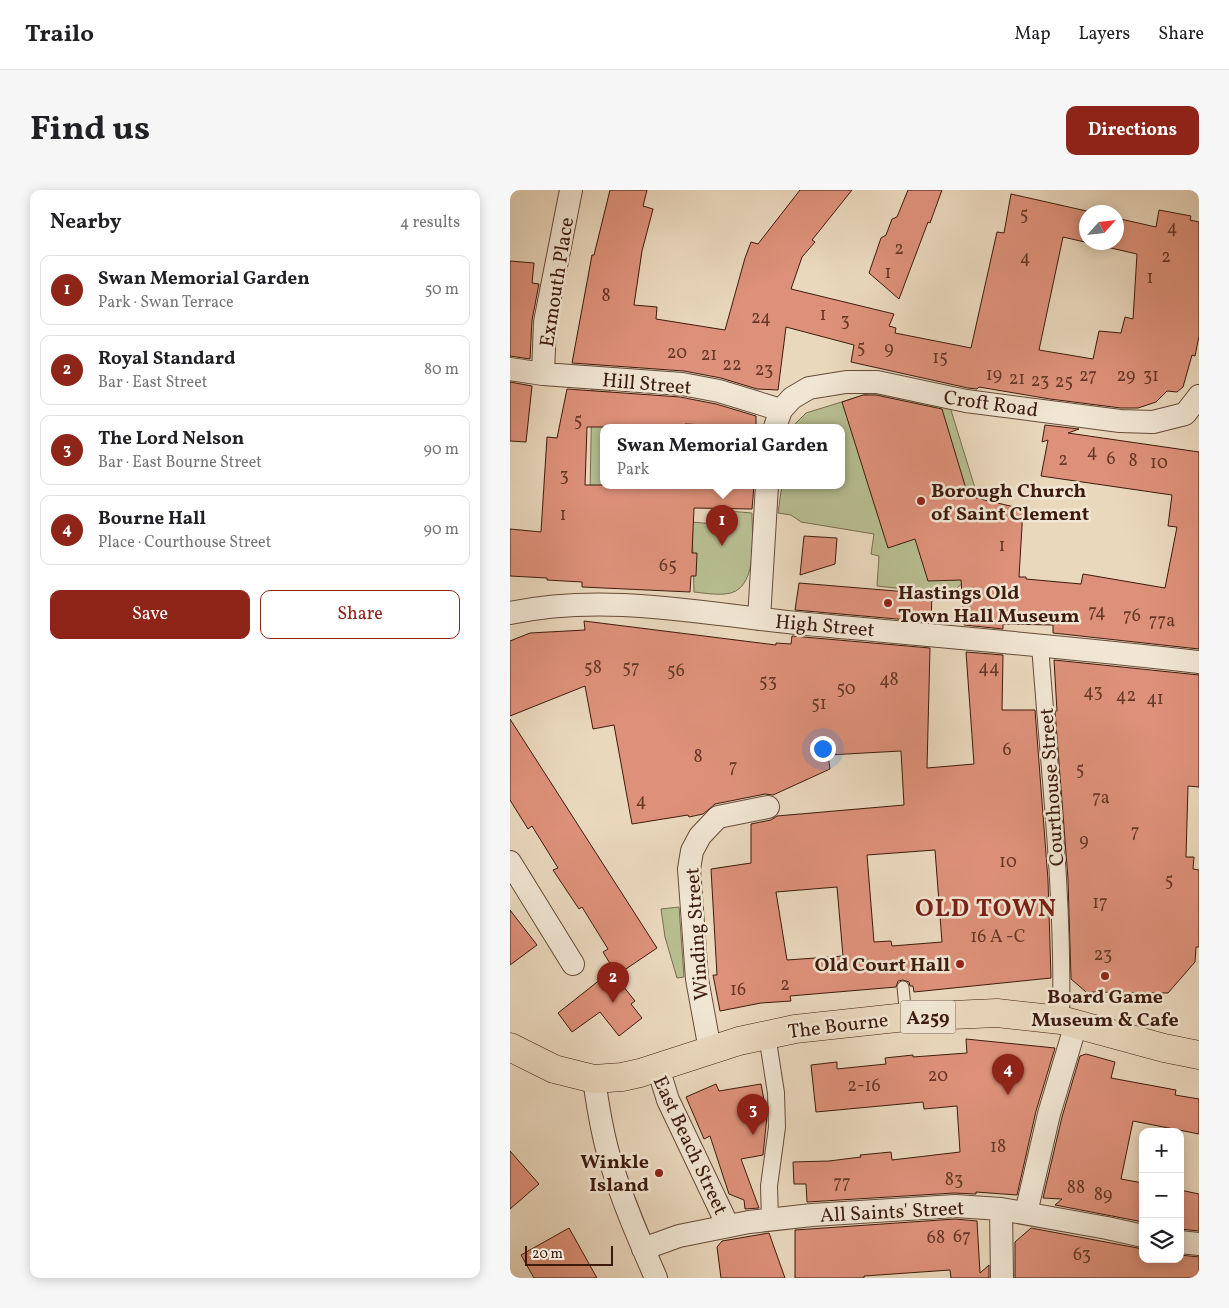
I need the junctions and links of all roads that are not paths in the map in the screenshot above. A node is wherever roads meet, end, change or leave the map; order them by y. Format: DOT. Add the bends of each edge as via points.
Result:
graph roads {
  1 [pos="571,190"];
  2 [pos="510,370"];
  3 [pos="543,374"];
  4 [pos="1199,396"];
  5 [pos="778,418"];
  6 [pos="767,489"];
  7 [pos="510,613"];
  8 [pos="758,619"];
  9 [pos="1040,645"];
  10 [pos="1199,662"];
  11 [pos="768,807"];
  12 [pos="510,862"];
  13 [pos="574,964"];
  14 [pos="903,986"];
  15 [pos="906,1018"];
  16 [pos="1068,1022"];
  17 [pos="767,1035"];
  18 [pos="510,1047"];
  19 [pos="710,1050"];
  20 [pos="1199,1055"];
  21 [pos="658,1068"];
  22 [pos="594,1079"];
  23 [pos="1001,1209"];
  24 [pos="1026,1213"];
  25 [pos="770,1220"];
  26 [pos="728,1226"];
  27 [pos="1139,1235"];
  28 [pos="1184,1242"];
  29 [pos="1199,1244"];
  30 [pos="643,1249"];
  31 [pos="656,1278"];
  32 [pos="1002,1278"];
  1 -- 3 [label="street, Exmouth Place" via="545,322"];
  2 -- 3 [label="street, Hill Street"];
  3 -- 5 [label="street, Hill Street" via="682,384 737,396"];
  4 -- 5 [label="street, Croft Road" via="1184,414 1153,422 1120,421 966,401 877,382 846,382 809,388 792,398"];
  6 -- 8 [label="street"];
  7 -- 8 [label="street, High Street" via="533,608 602,604"];
  8 -- 9 [label="street, High Street"];
  9 -- 10 [label="street, High Street"];
  9 -- 16 [label="street, Courthouse Street"];
  11 -- 19 [label="street, Winding Street" via="718,817 700,836 692,851 689,869 697,979"];
  12 -- 13 [label="street"];
  14 -- 15 [label="lane"];
  15 -- 16 [label="highway, The Bourne / A259" via="998,1013"];
  15 -- 17 [label="highway, The Bourne / A259" via="844,1023"];
  16 -- 20 [label="highway, The Bourne / A259"];
  16 -- 24 [label="street, Courthouse Street"];
  17 -- 19 [label="highway, The Bourne / A259"];
  17 -- 25 [label="street" via="776,1093 777,1127 769,1186"];
  18 -- 22 [label="highway, East Beach Street / A259" via="554,1070"];
  19 -- 21 [label="highway, The Bourne / A259"];
  21 -- 22 [label="highway, East Beach Street / A259" via="622,1077"];
  21 -- 26 [label="street, East Beach Street" via="668,1100"];
  22 -- 30 [label="street" via="611,1165"];
  23 -- 24 [label="street, All Saints' Street"];
  23 -- 25 [label="street, All Saints' Street" via="955,1206"];
  23 -- 32 [label="street"];
  24 -- 27 [label="street, All Saints' Street"];
  25 -- 26 [label="street, All Saints' Street"];
  26 -- 30 [label="street, All Saints' Street" via="678,1236"];
  28 -- 29 [label="street"];
  30 -- 31 [label="street"];
}
